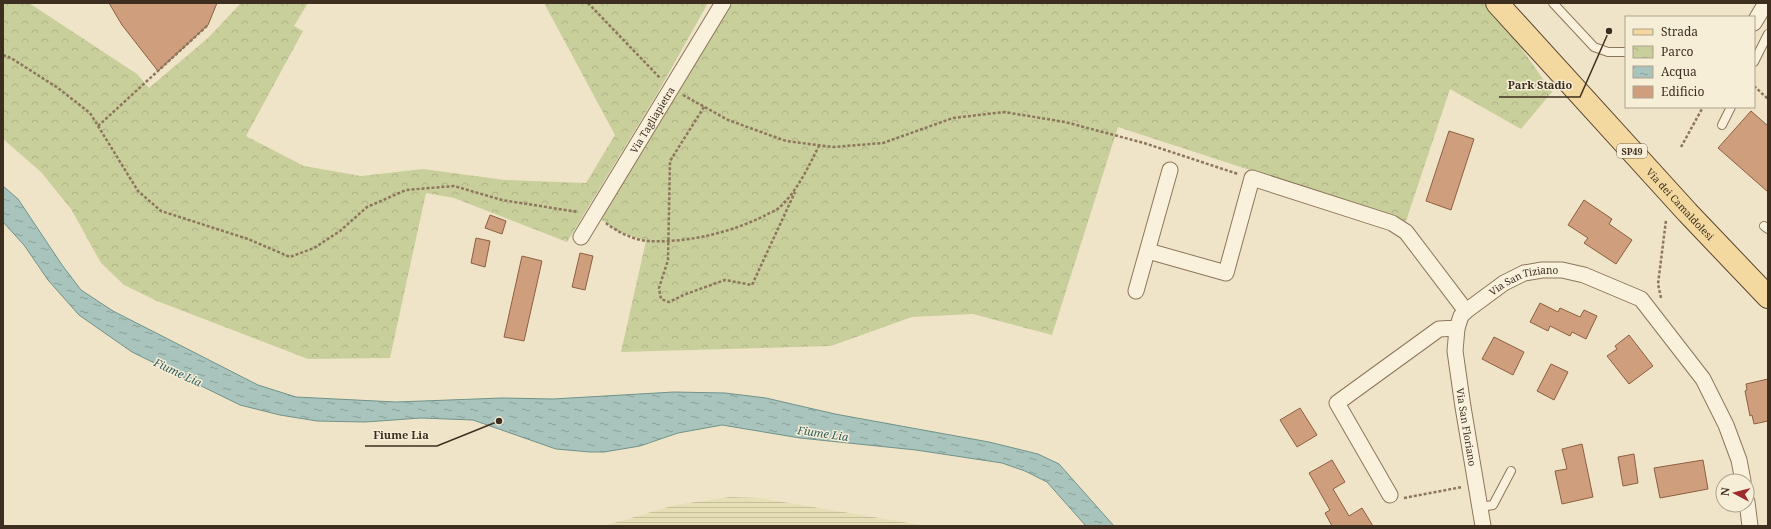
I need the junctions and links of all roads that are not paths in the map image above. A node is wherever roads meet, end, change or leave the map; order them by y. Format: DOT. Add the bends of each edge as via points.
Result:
graph roads {
  1 [pos="723,3"];
  2 [pos="1497,3"];
  3 [pos="1553,3"];
  4 [pos="1766,3"];
  5 [pos="1755,21"];
  6 [pos="1768,34"];
  7 [pos="1625,52"];
  8 [pos="1755,60"];
  9 [pos="1730,108"];
  10 [pos="1722,125"];
  11 [pos="1170,170"];
  12 [pos="581,237"];
  13 [pos="1148,251"];
  14 [pos="1136,291"];
  15 [pos="1768,297"];
  16 [pos="1466,311"];
  17 [pos="1457,328"];
  18 [pos="1511,471"];
  19 [pos="1741,473"];
  20 [pos="1390,495"];
  21 [pos="1480,508"];
  22 [pos="1748,513"];
  23 [pos="1484,526"];
  24 [pos="1750,526"];
  1 -- 12 [label="street, Via Tagliapietra"];
  2 -- 15 [label="main road, Via dei Camaldolesi / SP49"];
  3 -- 7 [label="lane" via="1594,47 1608,52"];
  4 -- 5 [label="street"];
  6 -- 8 [label="lane"];
  9 -- 10 [label="lane"];
  11 -- 13 [label="street"];
  13 -- 14 [label="street"];
  13 -- 16 [label="street" via="1226,273 1252,178 1399,226"];
  16 -- 17 [label="street, Via San Tiziano"];
  16 -- 19 [label="street, Via San Tiziano" via="1504,283 1524,273 1542,270 1562,270 1584,275 1641,299 1703,379 1726,425"];
  17 -- 20 [label="street" via="1439,329 1337,403"];
  17 -- 21 [label="street, Via San Floriano" via="1455,351"];
  18 -- 21 [label="lane" via="1493,505"];
  21 -- 23 [label="street, Via San Floriano"];
  22 -- 24 [label="street"];
}
